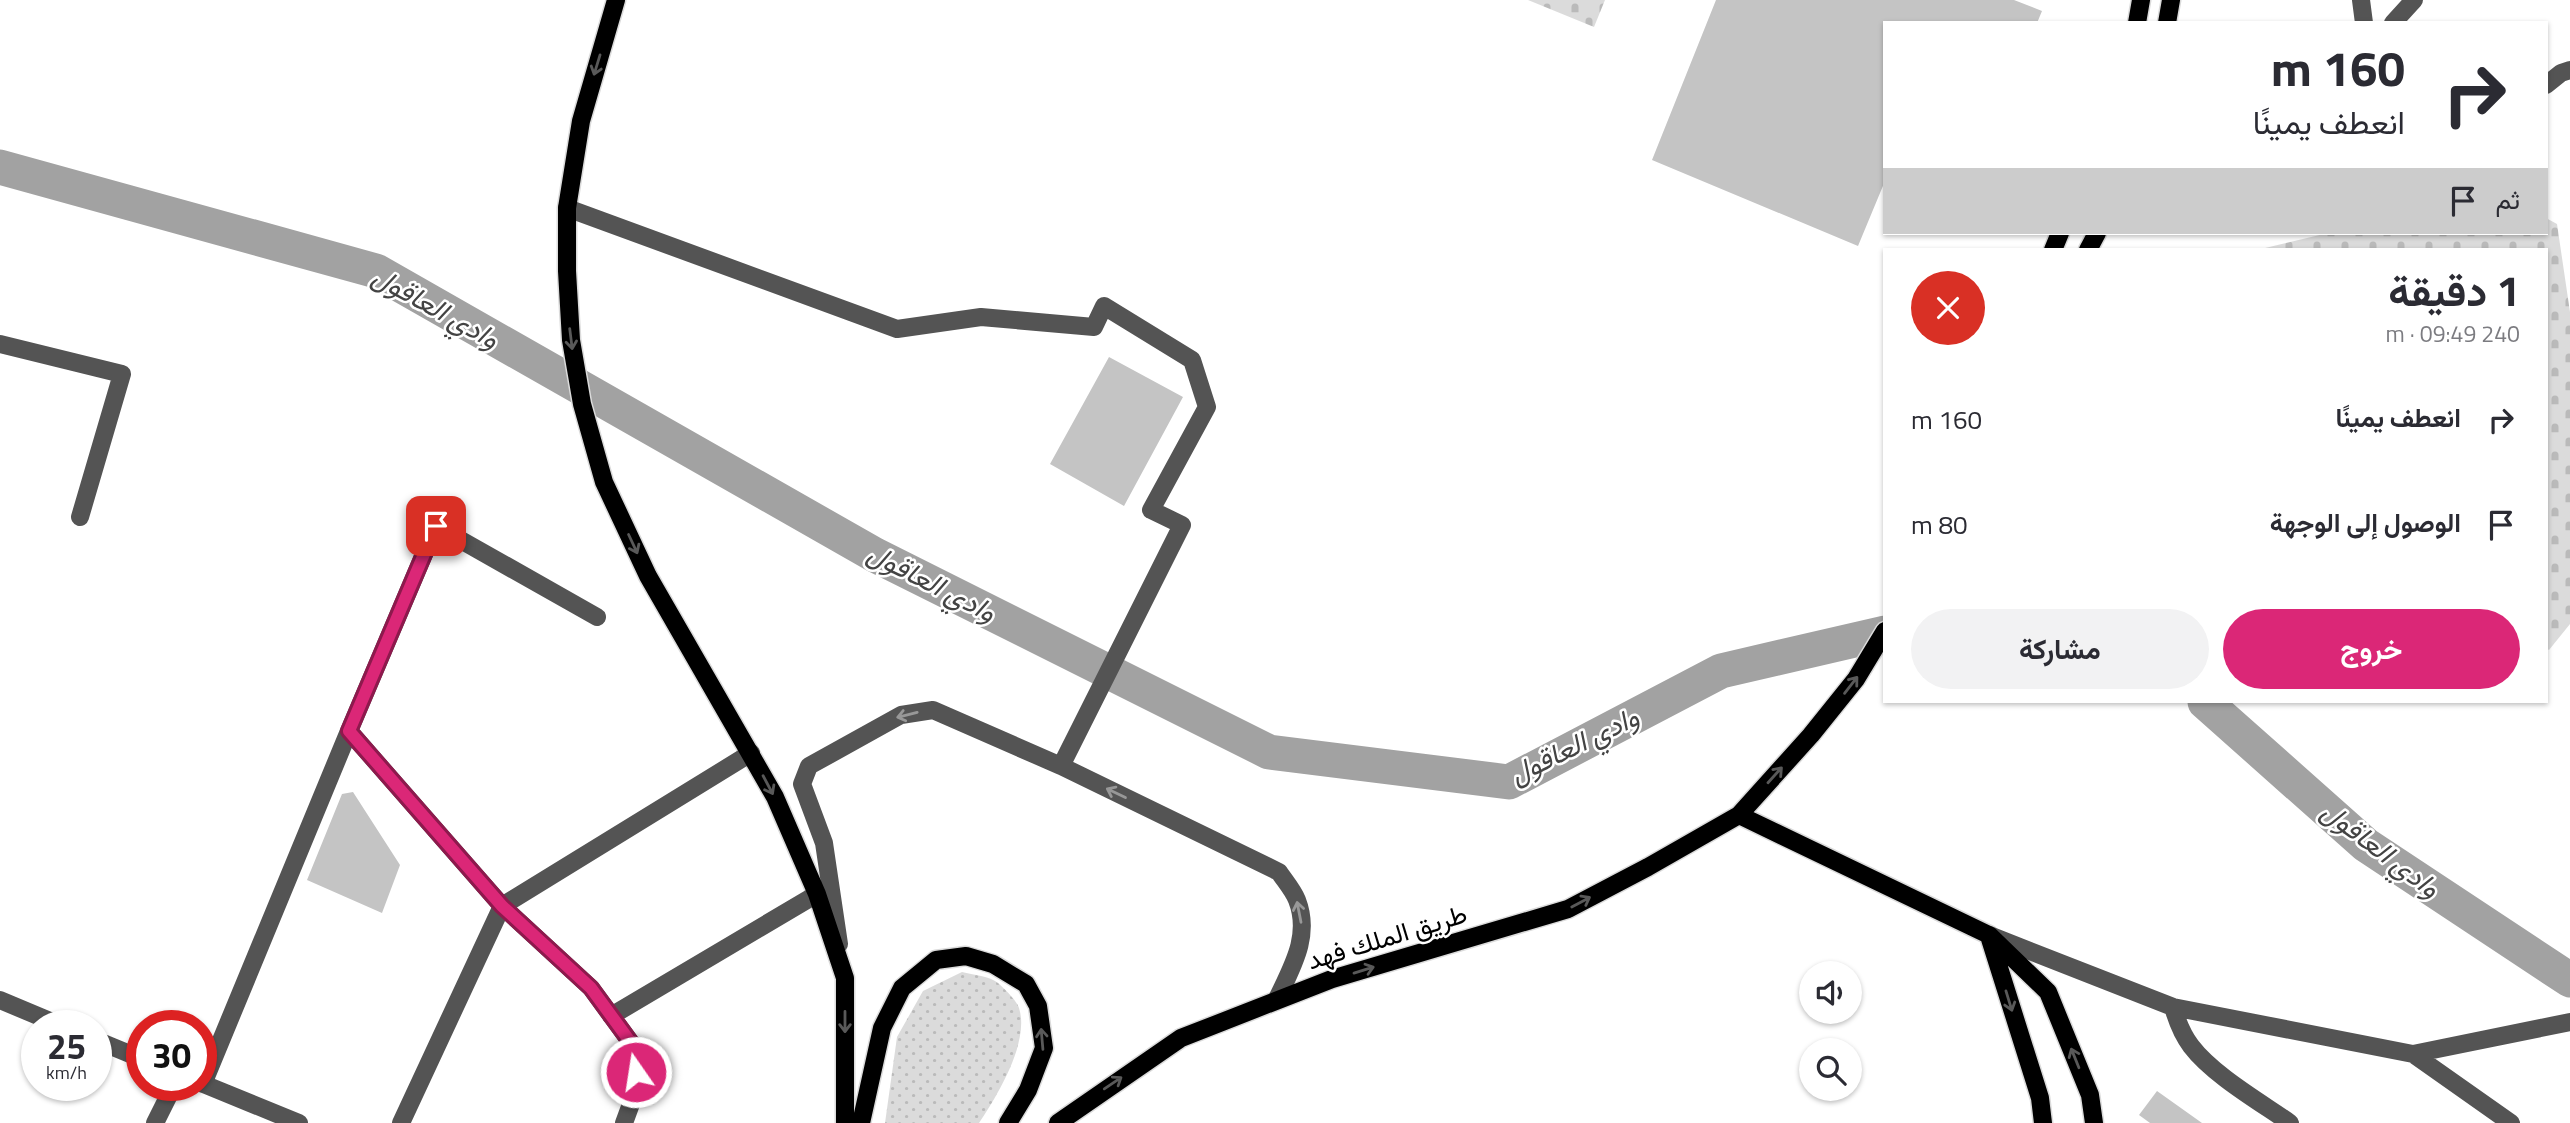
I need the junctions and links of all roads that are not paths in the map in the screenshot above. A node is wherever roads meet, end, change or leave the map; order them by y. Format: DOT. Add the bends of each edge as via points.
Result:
graph roads {
  1 [pos="616,0"];
  2 [pos="2141,0"];
  3 [pos="2171,0"];
  4 [pos="2361,0"];
  5 [pos="2414,0"];
  6 [pos="2137,21"];
  7 [pos="2167,21"];
  8 [pos="2364,21"];
  9 [pos="2395,21"];
  10 [pos="2570,70"];
  11 [pos="2548,84"];
  12 [pos="567,208"];
  13 [pos="0,344"];
  14 [pos="80,517"];
  15 [pos="597,617"];
  16 [pos="1883,634"];
  17 [pos="349,731"];
  18 [pos="751,753"];
  19 [pos="1061,766"];
  20 [pos="1739,815"];
  21 [pos="817,894"];
  22 [pos="502,906"];
  23 [pos="1989,935"];
  24 [pos="845,978"];
  25 [pos="1277,999"];
  26 [pos="0,1000"];
  27 [pos="2173,1007"];
  28 [pos="24,1010"];
  29 [pos="611,1016"];
  30 [pos="2570,1022"];
  31 [pos="217,1047"];
  32 [pos="2413,1054"];
  33 [pos="217,1089"];
  34 [pos="166,1101"];
  35 [pos="155,1123"];
  36 [pos="299,1123"];
  37 [pos="401,1123"];
  38 [pos="624,1123"];
  39 [pos="845,1123"];
  40 [pos="861,1123"];
  41 [pos="1007,1123"];
  42 [pos="1058,1123"];
  43 [pos="2043,1123"];
  44 [pos="2094,1123"];
  45 [pos="2290,1123"];
  46 [pos="2511,1123"];
  1 -- 12 [label="main road, one-way" via="581,121"];
  2 -- 6 [label="main road"];
  3 -- 7 [label="main road"];
  4 -- 8 [label="street"];
  5 -- 9 [label="street"];
  10 -- 11 [label="street"];
  12 -- 18 [label="main road, one-way" via="570,340 604,482 648,576"];
  12 -- 19 [label="street" via="897,329 981,317 1094,327 1104,306 1192,360 1207,408 1152,510 1182,524"];
  13 -- 14 [label="street" via="122,374"];
  15 -- 17 [label="street" via="436,526"];
  20 -- 16 [label="main road, طريق الملك فهد, one-way" via="1856,679"];
  17 -- 22 [label="street"];
  17 -- 31 [label="street"];
  18 -- 21 [label="main road, one-way"];
  18 -- 22 [label="street"];
  19 -- 24 [label="street, one-way" via="933,710 901,715 808,766 802,784 824,843"];
  25 -- 19 [label="street, one-way" via="1301,947 1302,919 1297,898 1279,872"];
  20 -- 23 [label="main road"];
  25 -- 20 [label="main road, طريق الملك فهد, one-way" via="1568,909"];
  21 -- 24 [label="main road"];
  21 -- 29 [label="street"];
  22 -- 29 [label="street" via="591,988"];
  22 -- 37 [label="street"];
  23 -- 27 [label="street"];
  23 -- 43 [label="main road, one-way" via="2040,1098"];
  44 -- 23 [label="main road, one-way" via="2090,1095 2048,992"];
  24 -- 39 [label="main road, one-way"];
  42 -- 25 [label="main road, طريق الملك فهد, one-way" via="1181,1038"];
  26 -- 28 [label="street"];
  27 -- 32 [label="street"];
  27 -- 45 [label="street" via="2191,1046 2210,1065"];
  29 -- 38 [label="street" via="637,1051 635,1093"];
  30 -- 32 [label="street"];
  32 -- 46 [label="street"];
  33 -- 36 [label="street"];
  34 -- 35 [label="street"];
  41 -- 40 [label="main road, one-way" via="1028,1090 1044,1048 1038,1006 1027,984 993,964 966,956 936,960 902,988 883,1028"];
}
